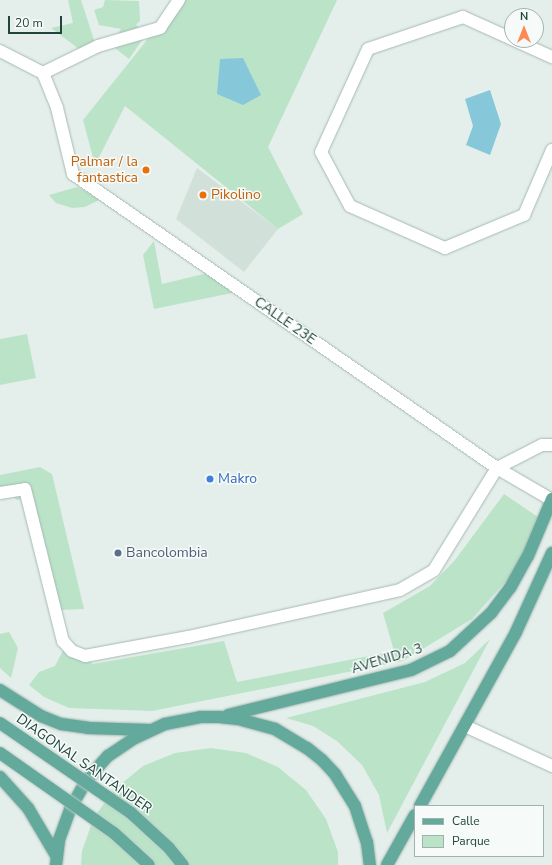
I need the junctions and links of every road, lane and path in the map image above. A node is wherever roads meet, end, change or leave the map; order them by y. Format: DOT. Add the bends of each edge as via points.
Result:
graph roads {
  1 [pos="179,0"];
  2 [pos="504,35"];
  3 [pos="532,48"];
  4 [pos="0,51"];
  5 [pos="552,57"];
  6 [pos="43,73"];
  7 [pos="552,150"];
  8 [pos="552,445"];
  9 [pos="497,468"];
  10 [pos="0,493"];
  11 [pos="552,499"];
  12 [pos="552,553"];
  13 [pos="0,690"];
  14 [pos="219,717"];
  15 [pos="0,723"];
  16 [pos="465,726"];
  17 [pos="150,730"];
  18 [pos="0,753"];
  19 [pos="552,766"];
  20 [pos="0,777"];
  21 [pos="421,805"];
  22 [pos="414,817"];
  23 [pos="56,861"];
  24 [pos="149,865"];
  25 [pos="183,865"];
  26 [pos="370,865"];
  27 [pos="387,865"];
  1 -- 6 [label="street" via="160,28 98,46"];
  2 -- 7 [label="street" via="463,17 368,49 321,152 350,206 445,248 524,215"];
  3 -- 5 [label="street"];
  4 -- 6 [label="street"];
  6 -- 9 [label="street, CALLE 23E" via="58,108 73,174"];
  8 -- 9 [label="street" via="542,445"];
  9 -- 10 [label="street" via="434,570 400,590 196,635 85,656 72,651 63,641 24,489"];
  9 -- 11 [label="street, CALLE 23E"];
  11 -- 14 [label="main road, AVENIDA 3" via="528,556 510,588 491,613 450,651 422,666 386,677"];
  12 -- 16 [label="main road" via="516,632"];
  13 -- 17 [label="main road" via="41,716 61,724 88,728"];
  14 -- 17 [label="main road" via="181,720"];
  14 -- 26 [label="main road" via="238,719 275,729 322,760 335,774 355,806 367,842"];
  15 -- 25 [label="main road, DIAGONAL SANTANDER, bridge" via="131,813 169,848"];
  16 -- 19 [label="street"];
  16 -- 21 [label="main road"];
  17 -- 23 [label="main road" via="108,756 86,781 70,809"];
  18 -- 24 [label="main road, bridge" via="114,833"];
  20 -- 23 [label="main road" via="28,808"];
  22 -- 27 [label="main road"];
}
